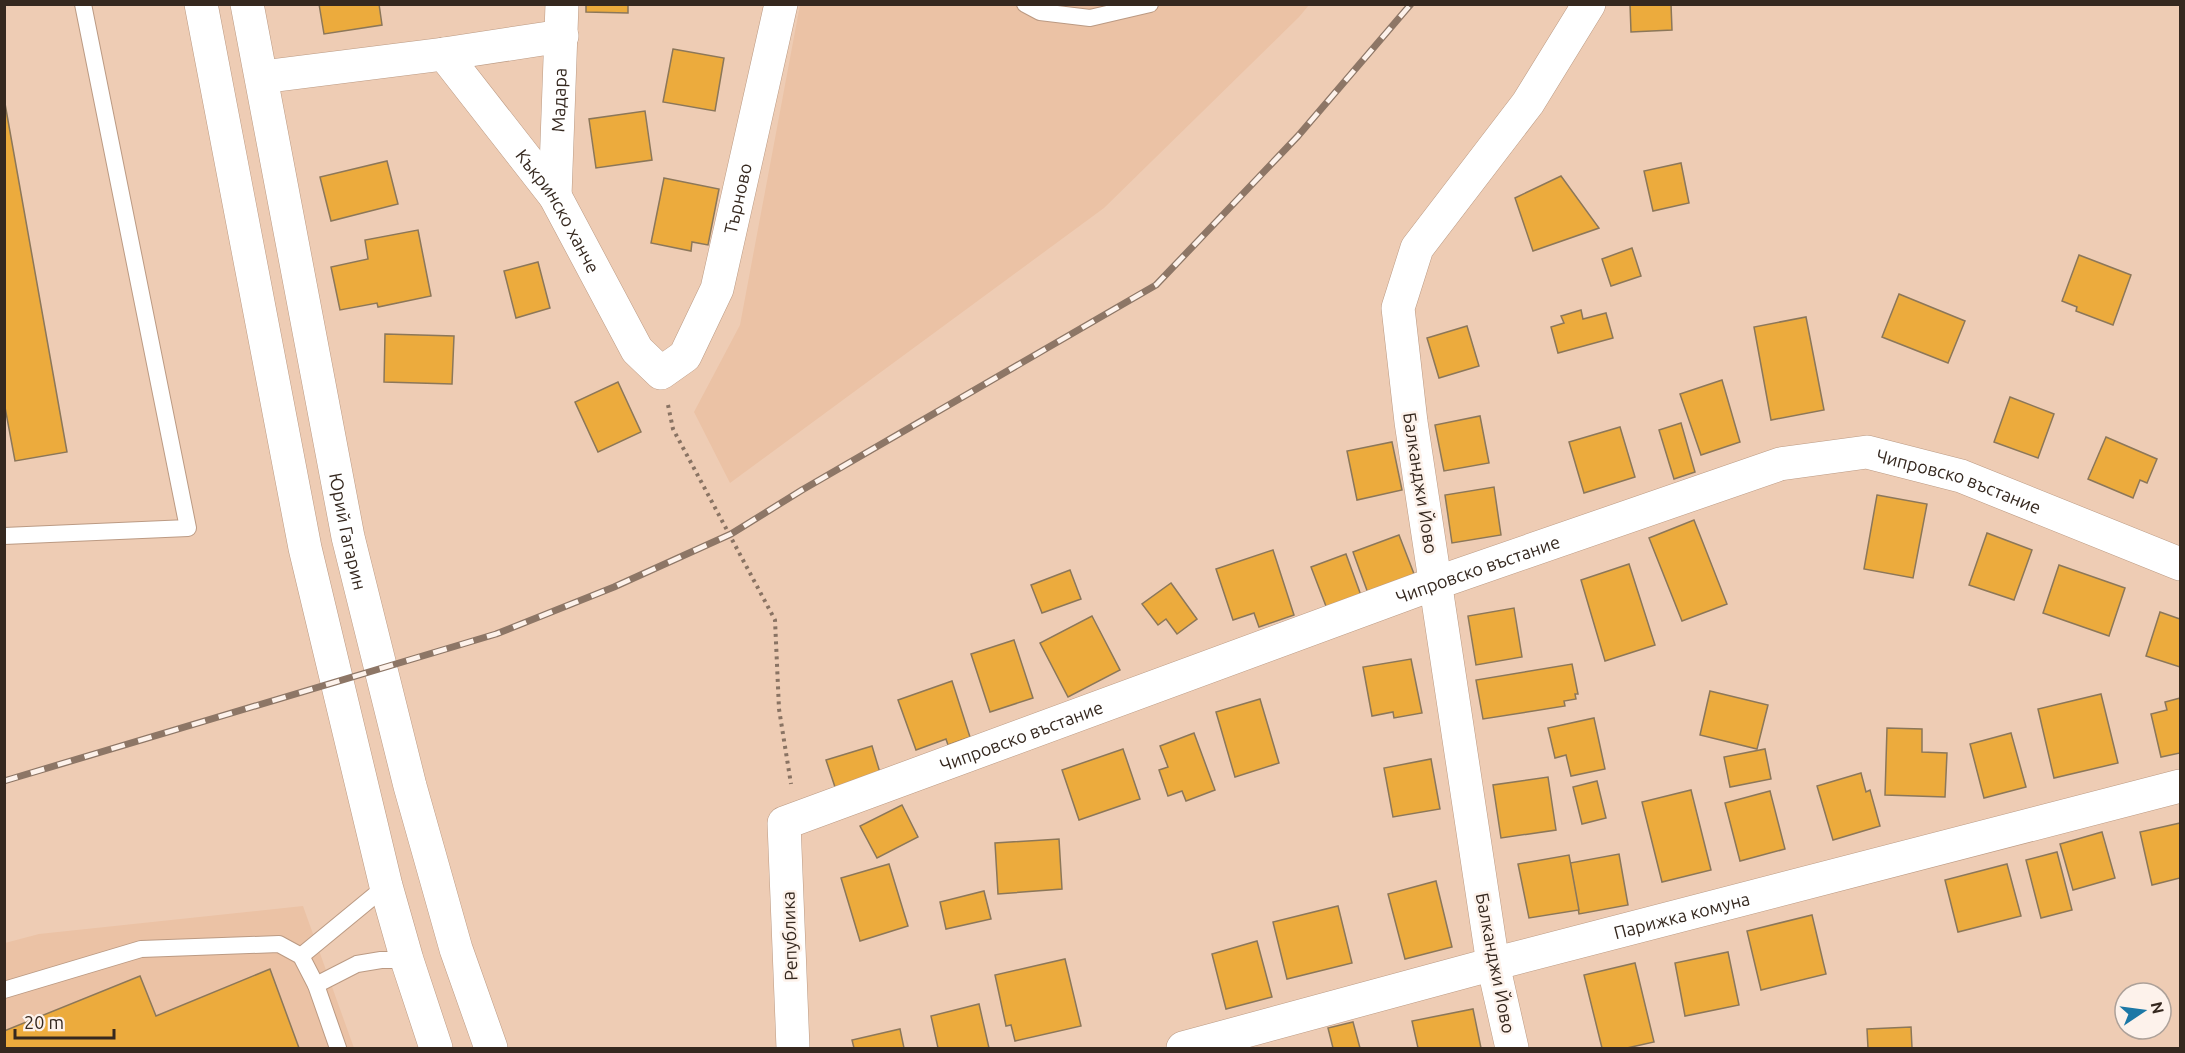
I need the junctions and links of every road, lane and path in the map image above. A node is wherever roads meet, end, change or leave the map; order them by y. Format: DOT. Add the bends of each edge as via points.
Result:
graph roads {
  1 [pos="83,4"];
  2 [pos="201,4"];
  3 [pos="247,4"];
  4 [pos="781,4"];
  5 [pos="1025,4"];
  6 [pos="1150,4"];
  7 [pos="1589,4"];
  8 [pos="562,20"];
  9 [pos="444,54"];
  10 [pos="261,78"];
  11 [pos="555,196"];
  12 [pos="661,374"];
  13 [pos="4,536"];
  14 [pos="2181,564"];
  15 [pos="1436,583"];
  16 [pos="2181,786"];
  17 [pos="784,823"];
  18 [pos="386,886"];
  19 [pos="301,956"];
  20 [pos="407,960"];
  21 [pos="1493,964"];
  22 [pos="316,985"];
  23 [pos="4,990"];
  24 [pos="338,1048"];
  25 [pos="435,1048"];
  26 [pos="491,1048"];
  27 [pos="793,1048"];
  28 [pos="1183,1048"];
  29 [pos="1512,1048"];
  1 -- 13 [label="lane" via="188,528"];
  2 -- 18 [label="street" via="305,548"];
  3 -- 10 [label="street, Юрий Гагарин"];
  4 -- 12 [label="street, Търново" via="717,289 685,356"];
  5 -- 6 [label="lane" via="1041,12 1090,18"];
  7 -- 15 [label="street, Балканджи Йово" via="1528,103 1417,248 1398,308"];
  8 -- 9 [label="street"];
  8 -- 11 [label="street, Мадара"];
  9 -- 10 [label="street"];
  9 -- 11 [label="street, Къкринско ханче"];
  10 -- 26 [label="street, Юрий Гагарин" via="348,537 410,786 456,949"];
  11 -- 12 [label="street, Къкринско ханче" via="637,350"];
  12 -- 17 [label="path" via="673,429 775,620 779,709 791,783"];
  14 -- 15 [label="street, Чипровско въстание" via="1961,476 1867,452 1780,464"];
  15 -- 17 [label="street, Чипровско въстание"];
  15 -- 21 [label="street, Балканджи Йово"];
  16 -- 21 [label="street, Парижка комуна"];
  17 -- 27 [label="street, Република"];
  18 -- 19 [label="lane"];
  18 -- 20 [label="street"];
  19 -- 22 [label="lane"];
  19 -- 23 [label="lane" via="279,944 141,949"];
  20 -- 22 [label="lane" via="357,964"];
  20 -- 25 [label="street"];
  21 -- 28 [label="street, Парижка комуна"];
  21 -- 29 [label="street, Балканджи Йово"];
  22 -- 24 [label="lane"];
}
